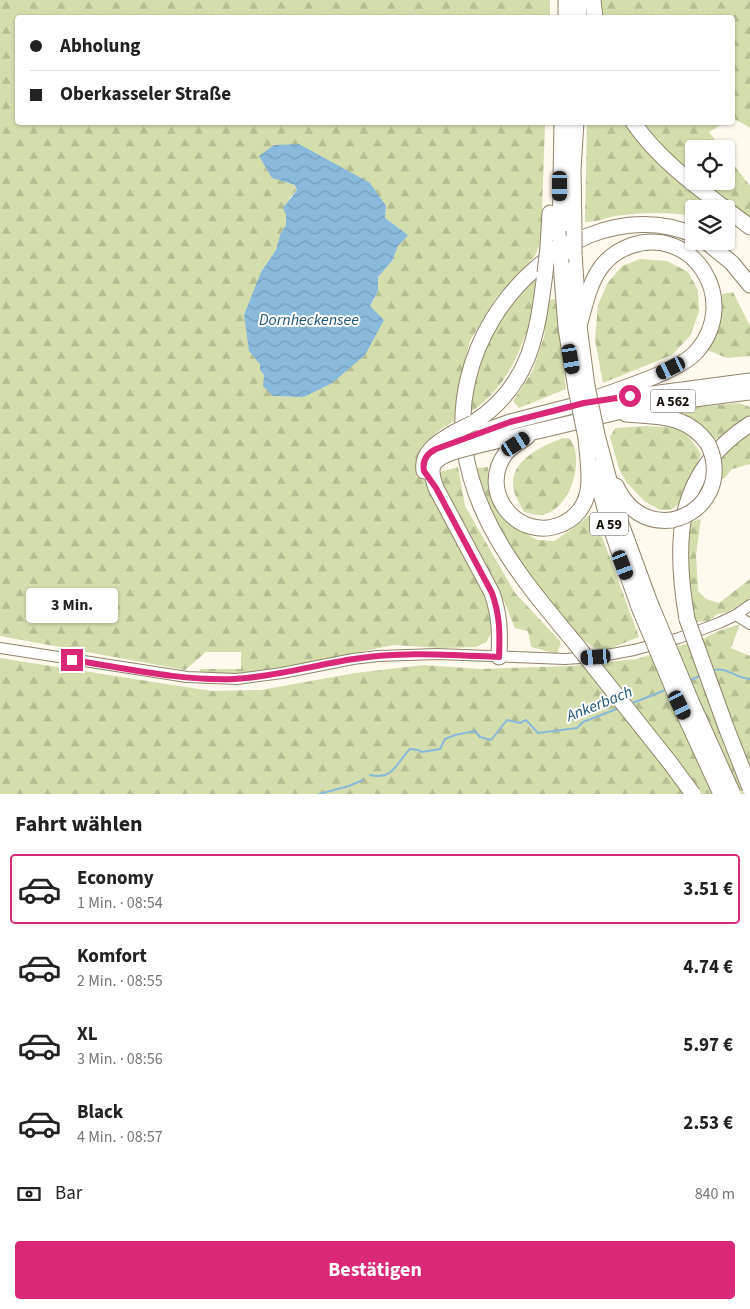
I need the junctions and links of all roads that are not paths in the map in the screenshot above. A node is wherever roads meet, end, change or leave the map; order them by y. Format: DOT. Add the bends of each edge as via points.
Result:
graph roads {
  1 [pos="566,0"];
  2 [pos="579,0"];
  3 [pos="593,0"];
  4 [pos="566,15"];
  5 [pos="579,15"];
  6 [pos="595,15"];
  7 [pos="562,125"];
  8 [pos="576,125"];
  9 [pos="635,125"];
  10 [pos="746,224"];
  11 [pos="685,232"];
  12 [pos="554,243"];
  13 [pos="716,250"];
  14 [pos="750,285"];
  15 [pos="573,327"];
  16 [pos="750,381"];
  17 [pos="750,392"];
  18 [pos="584,403"];
  19 [pos="612,412"];
  20 [pos="750,424"];
  21 [pos="542,429"];
  22 [pos="474,435"];
  23 [pos="592,437"];
  24 [pos="447,447"];
  25 [pos="601,454"];
  26 [pos="644,605"];
  27 [pos="750,605"];
  28 [pos="736,615"];
  29 [pos="750,624"];
  30 [pos="0,648"];
  31 [pos="499,657"];
  32 [pos="750,788"];
  33 [pos="693,794"];
  34 [pos="720,794"];
  35 [pos="733,794"];
  1 -- 4 [label="highway"];
  2 -- 5 [label="highway"];
  3 -- 6 [label="highway"];
  7 -- 12 [label="highway" via="560,186 550,205"];
  8 -- 15 [label="highway, A 59, bridge"];
  9 -- 10 [label="highway" via="665,159"];
  11 -- 33 [label="highway, bridge" via="663,226 636,224 602,230 539,265 514,288 492,320 475,357 466,391 463,432 468,466 479,501 504,552"];
  12 -- 15 [label="highway, A 59, bridge"];
  12 -- 22 [label="highway, bridge" via="526,365"];
  13 -- 14 [label="highway"];
  15 -- 18 [label="highway" via="598,271 617,252 645,242 665,244 694,259 703,269 715,301 712,324 697,352 659,374"];
  15 -- 23 [label="highway, A 59, bridge"];
  16 -- 18 [label="highway"];
  17 -- 19 [label="highway, A 562"];
  18 -- 22 [label="highway"];
  19 -- 21 [label="highway, A 562"];
  19 -- 25 [label="highway, bridge" via="678,420 695,429 708,444 715,464 715,477 711,491 694,511 672,520 659,520 646,517 629,506"];
  20 -- 32 [label="highway, bridge" via="718,448 694,483 680,536 687,619"];
  21 -- 22 [label="highway, A 562"];
  21 -- 23 [label="highway" via="511,448 499,465 496,479 499,499 506,511 522,524 535,528 562,524 582,507 588,489"];
  22 -- 24 [label="highway, bridge"];
  22 -- 24 [label="highway, A 562, bridge"];
  23 -- 25 [label="highway, A 59"];
  23 -- 26 [label="highway, A 59" via="609,523"];
  24 -- 31 [label="highway" via="424,461 424,471 492,593 500,622"];
  25 -- 26 [label="highway, A 59"];
  26 -- 34 [label="highway, A 59, bridge" via="680,705"];
  26 -- 35 [label="highway, A 59, bridge"];
  27 -- 28 [label="street"];
  28 -- 29 [label="street"];
  28 -- 31 [label="street" via="679,638 614,654 565,659"];
  30 -- 31 [label="street" via="187,678 215,679 260,677 378,656"];
}
